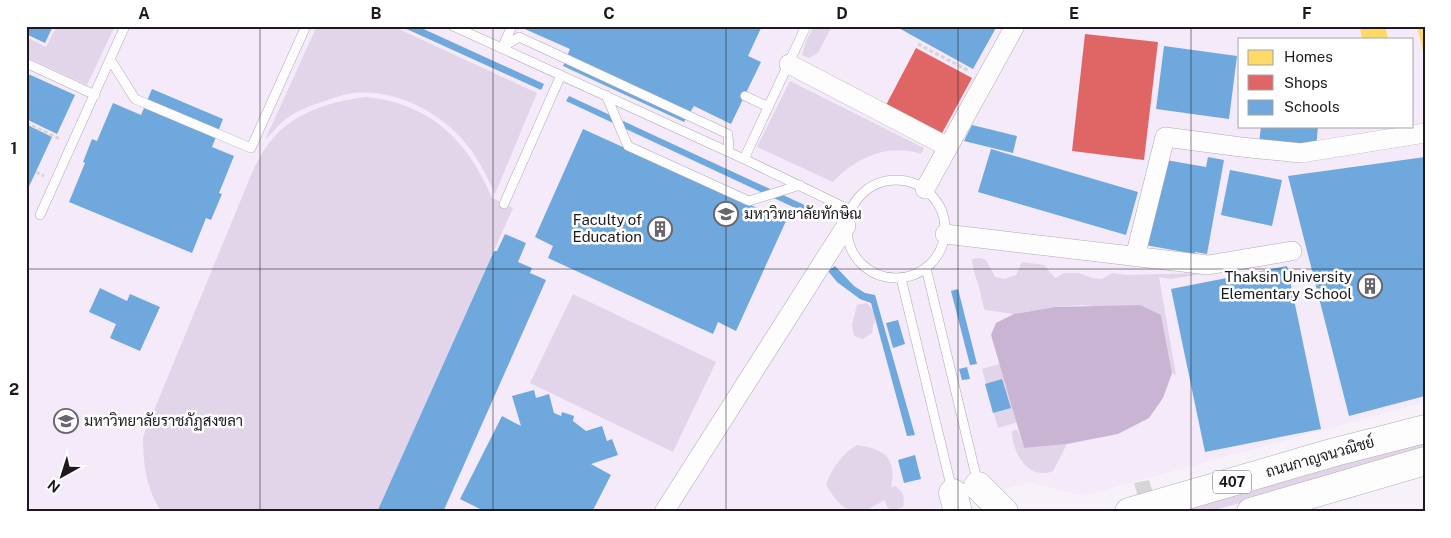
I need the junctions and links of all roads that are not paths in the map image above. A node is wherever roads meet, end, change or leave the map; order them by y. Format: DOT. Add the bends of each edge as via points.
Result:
graph roads {
  1 [pos="125,26"];
  2 [pos="306,26"];
  3 [pos="453,26"];
  4 [pos="512,26"];
  5 [pos="806,26"];
  6 [pos="1015,26"];
  7 [pos="502,48"];
  8 [pos="110,59"];
  9 [pos="26,63"];
  10 [pos="789,64"];
  11 [pos="561,75"];
  12 [pos="95,95"];
  13 [pos="606,95"];
  14 [pos="745,96"];
  15 [pos="769,107"];
  16 [pos="1425,133"];
  17 [pos="948,147"];
  18 [pos="729,152"];
  19 [pos="744,159"];
  20 [pos="800,185"];
  21 [pos="925,189"];
  22 [pos="504,204"];
  23 [pos="40,215"];
  24 [pos="848,218"];
  25 [pos="944,234"];
  26 [pos="1292,251"];
  27 [pos="1135,257"];
  28 [pos="926,268"];
  29 [pos="901,278"];
  30 [pos="1425,429"];
  31 [pos="1425,461"];
  32 [pos="978,486"];
  33 [pos="953,505"];
  34 [pos="664,512"];
  35 [pos="984,512"];
  36 [pos="1004,512"];
  37 [pos="1129,512"];
  38 [pos="1251,512"];
  1 -- 8 [label="lane"];
  2 -- 8 [label="lane" via="251,148 135,99"];
  3 -- 7 [label="lane"];
  4 -- 7 [label="lane"];
  5 -- 10 [label="lane"];
  6 -- 17 [label="street"];
  7 -- 11 [label="lane"];
  7 -- 18 [label="lane" via="519,37 728,134"];
  8 -- 12 [label="lane"];
  9 -- 12 [label="lane"];
  10 -- 15 [label="lane"];
  10 -- 17 [label="street"];
  11 -- 13 [label="lane"];
  11 -- 22 [label="lane"];
  12 -- 23 [label="lane"];
  13 -- 18 [label="lane"];
  13 -- 20 [label="lane" via="628,146 749,201"];
  14 -- 15 [label="lane"];
  15 -- 19 [label="lane"];
  16 -- 27 [label="street" via="1301,153 1165,137"];
  17 -- 21 [label="street"];
  18 -- 19 [label="lane"];
  19 -- 20 [label="lane"];
  20 -- 24 [label="lane"];
  21 -- 24 [label="lane" via="897,180 882,182 858,197"];
  21 -- 25 [label="lane" via="941,210"];
  24 -- 29 [label="lane" via="849,244 856,258 869,270 884,277"];
  24 -- 34 [label="street"];
  25 -- 27 [label="street"];
  25 -- 28 [label="lane" via="942,247"];
  26 -- 27 [label="street" via="1208,265"];
  28 -- 29 [label="lane"];
  28 -- 32 [label="lane"];
  29 -- 33 [label="lane"];
  30 -- 37 [label="main road, ถนนกาญจนวณิชย์ / 407"];
  31 -- 38 [label="main road, 407"];
  32 -- 35 [label="main road"];
  32 -- 36 [label="main road"];
}
